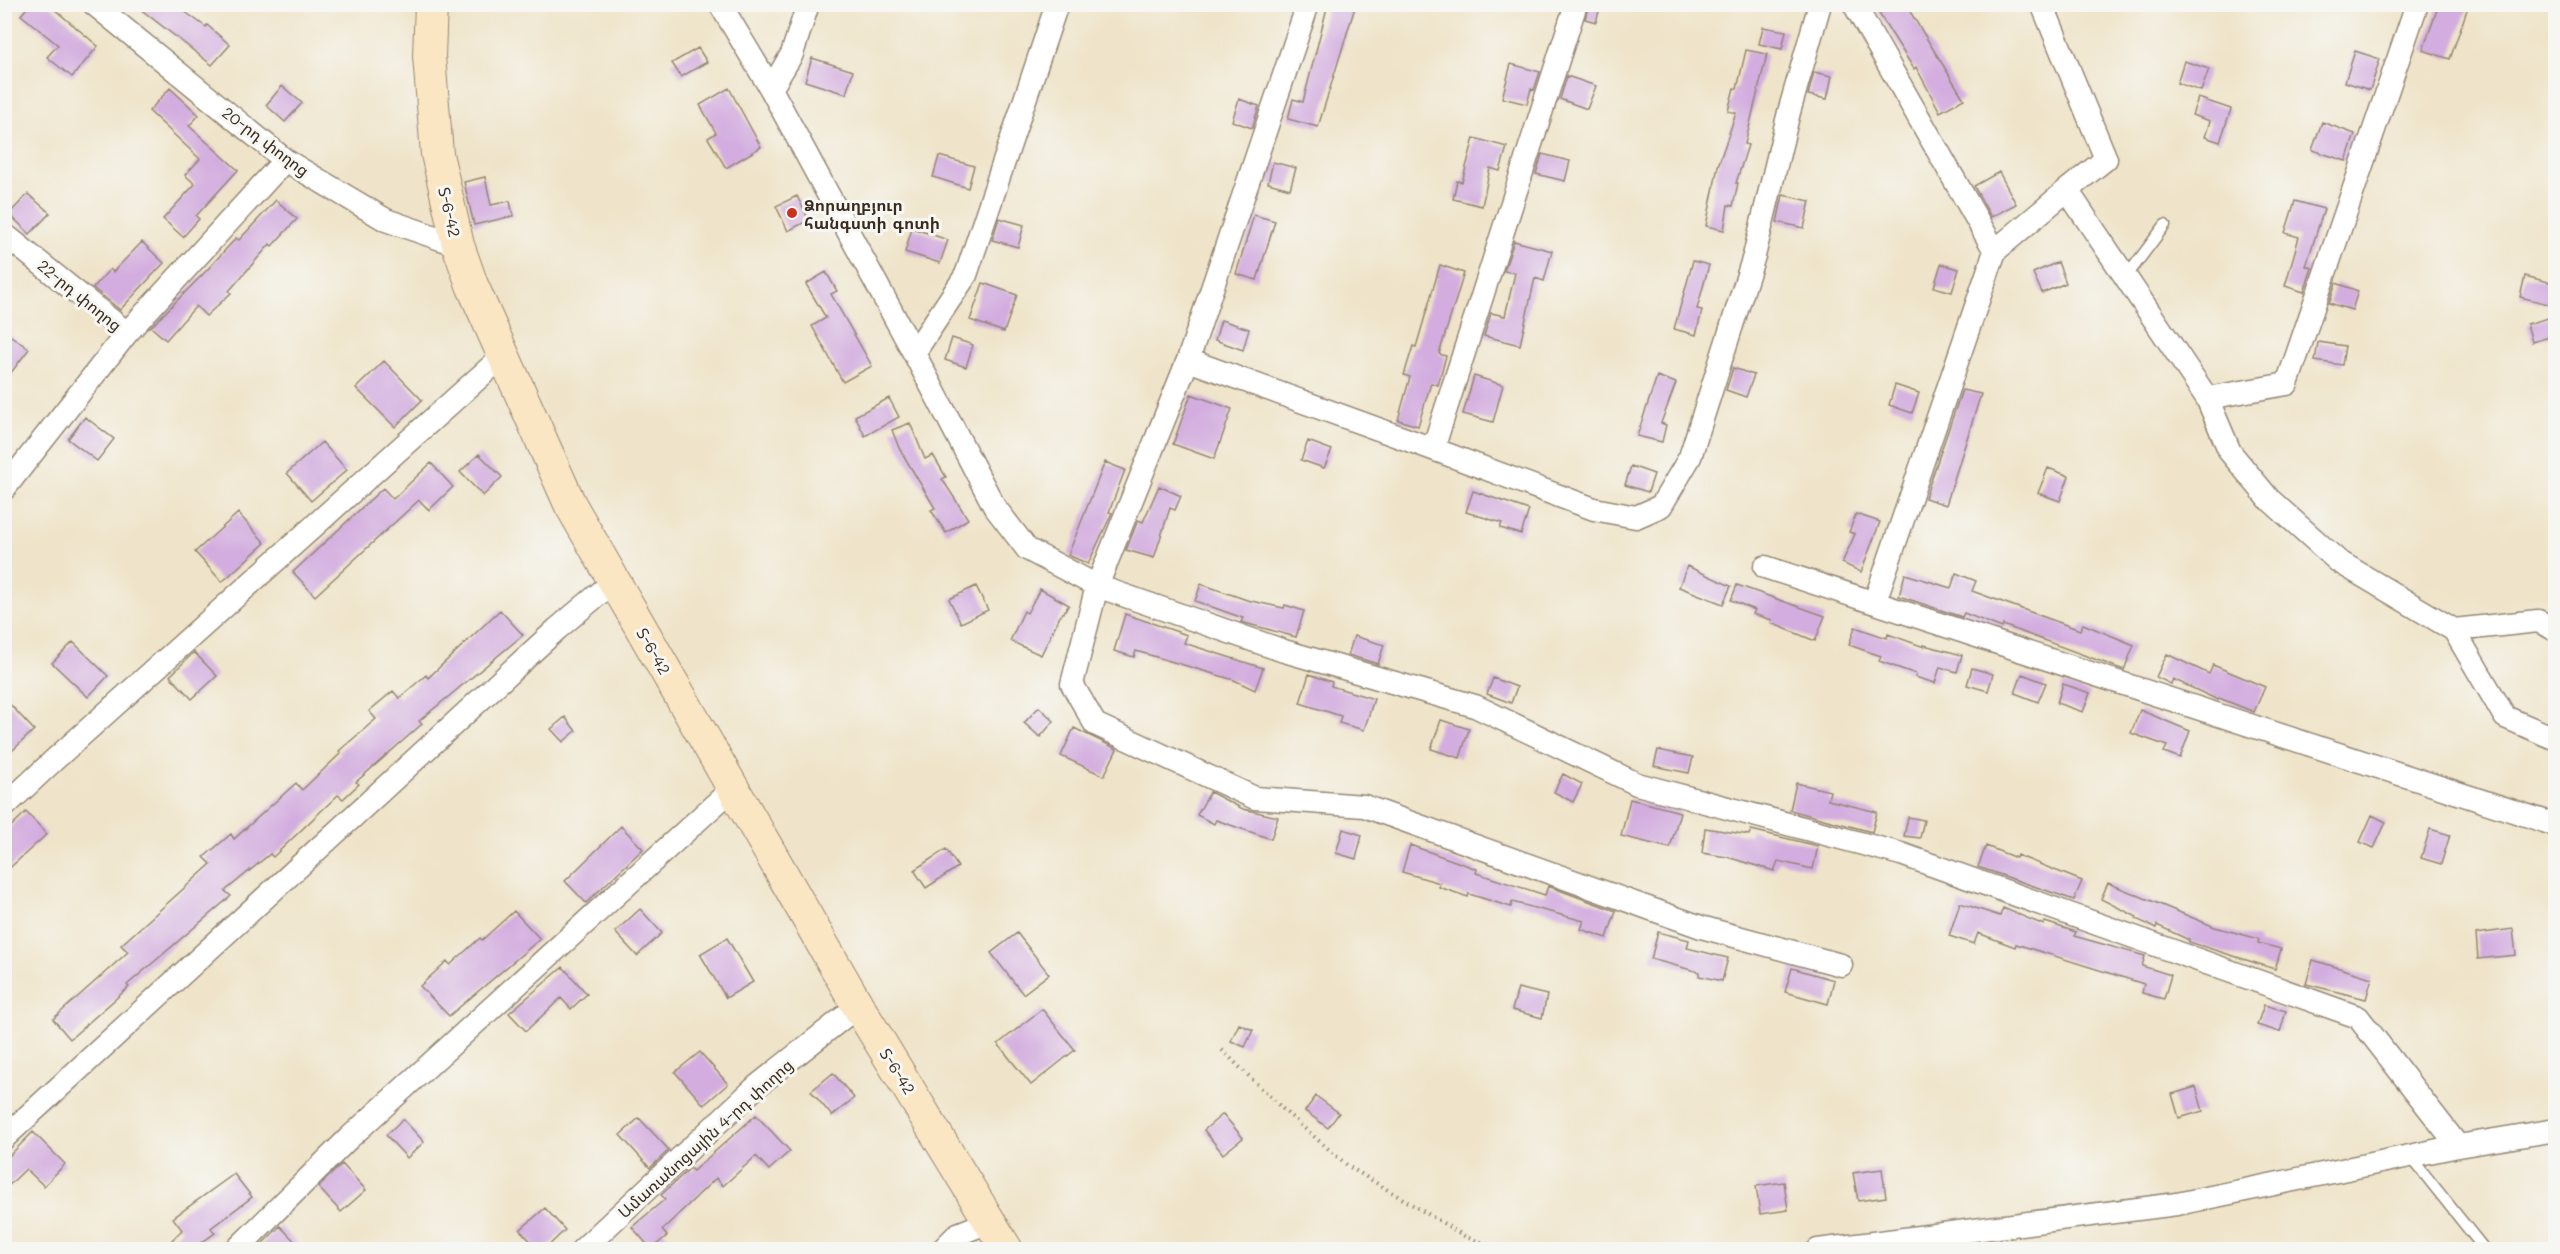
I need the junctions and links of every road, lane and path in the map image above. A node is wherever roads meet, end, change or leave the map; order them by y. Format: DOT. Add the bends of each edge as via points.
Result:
graph roads {
  1 [pos="94,4"];
  2 [pos="431,4"];
  3 [pos="720,4"];
  4 [pos="808,4"];
  5 [pos="1057,4"];
  6 [pos="1308,4"];
  7 [pos="1576,4"];
  8 [pos="1820,4"];
  9 [pos="1854,4"];
  10 [pos="2042,4"];
  11 [pos="2417,4"];
  12 [pos="771,89"];
  13 [pos="285,160"];
  14 [pos="2067,190"];
  15 [pos="2165,225"];
  16 [pos="4,234"];
  17 [pos="458,245"];
  18 [pos="1995,251"];
  19 [pos="2126,278"];
  20 [pos="127,333"];
  21 [pos="914,353"];
  22 [pos="504,355"];
  23 [pos="1188,360"];
  24 [pos="2206,398"];
  25 [pos="1433,449"];
  26 [pos="4,489"];
  27 [pos="1765,567"];
  28 [pos="614,582"];
  29 [pos="1097,586"];
  30 [pos="1875,602"];
  31 [pos="2454,630"];
  32 [pos="2556,630"];
  33 [pos="2556,739"];
  34 [pos="733,788"];
  35 [pos="4,807"];
  36 [pos="2556,825"];
  37 [pos="1841,965"];
  38 [pos="858,1006"];
  39 [pos="1222,1050"];
  40 [pos="2556,1130"];
  41 [pos="4,1138"];
  42 [pos="2458,1146"];
  43 [pos="2409,1156"];
  44 [pos="991,1221"];
  45 [pos="236,1250"];
  46 [pos="582,1250"];
  47 [pos="942,1250"];
  48 [pos="1007,1250"];
  49 [pos="1505,1250"];
  50 [pos="1818,1250"];
  51 [pos="2485,1250"];
  1 -- 13 [label="street, 20-րդ փողոց"];
  2 -- 17 [label="main road, Տ-6-42 / Տ-6-42" via="429,56 437,154"];
  3 -- 12 [label="street"];
  4 -- 12 [label="street" via="792,54"];
  5 -- 21 [label="street" via="966,275"];
  6 -- 23 [label="street"];
  7 -- 25 [label="street"];
  8 -- 25 [label="street" via="1788,112 1754,256 1690,457 1661,506 1636,517 1594,509"];
  9 -- 18 [label="street"];
  10 -- 14 [label="street" via="2106,159"];
  11 -- 24 [label="street" via="2287,384"];
  12 -- 21 [label="street"];
  13 -- 17 [label="street, 20-րդ փողոց" via="386,220"];
  13 -- 20 [label="street"];
  14 -- 18 [label="street"];
  14 -- 19 [label="street"];
  15 -- 19 [label="lane"];
  16 -- 20 [label="street, 22-րդ փողոց"];
  17 -- 22 [label="main road, Տ-6-42 / Տ-6-42"];
  18 -- 30 [label="street"];
  19 -- 24 [label="street"];
  20 -- 26 [label="street"];
  21 -- 29 [label="street" via="993,506 1027,549"];
  22 -- 28 [label="main road, Տ-6-42 / Տ-6-42" via="570,504"];
  22 -- 35 [label="street"];
  23 -- 25 [label="street"];
  23 -- 29 [label="street"];
  24 -- 31 [label="street" via="2230,452 2269,500 2338,561"];
  27 -- 30 [label="street"];
  28 -- 34 [label="main road, Տ-6-42 / Տ-6-42"];
  28 -- 41 [label="street" via="557,629"];
  29 -- 37 [label="street" via="1072,684 1095,723 1256,798 1365,806 1701,927"];
  29 -- 42 [label="street" via="1284,651 1475,706 1637,784 1901,854 2358,1017"];
  30 -- 36 [label="street"];
  31 -- 32 [label="street" via="2538,621"];
  31 -- 33 [label="street" via="2505,717"];
  34 -- 38 [label="main road, Տ-6-42 / Տ-6-42"];
  34 -- 45 [label="street" via="348,1139"];
  38 -- 44 [label="main road, Տ-6-42 / Տ-6-42"];
  38 -- 46 [label="street, Ամառանոցային 4-րդ փողոց" via="757,1086"];
  39 -- 49 [label="path" via="1348,1166 1466,1237"];
  40 -- 42 [label="street"];
  42 -- 43 [label="street"];
  43 -- 50 [label="street" via="2177,1204"];
  43 -- 51 [label="lane"];
  44 -- 47 [label="street" via="958,1234"];
  44 -- 48 [label="main road, Տ-6-42 / Տ-6-42"];
}
